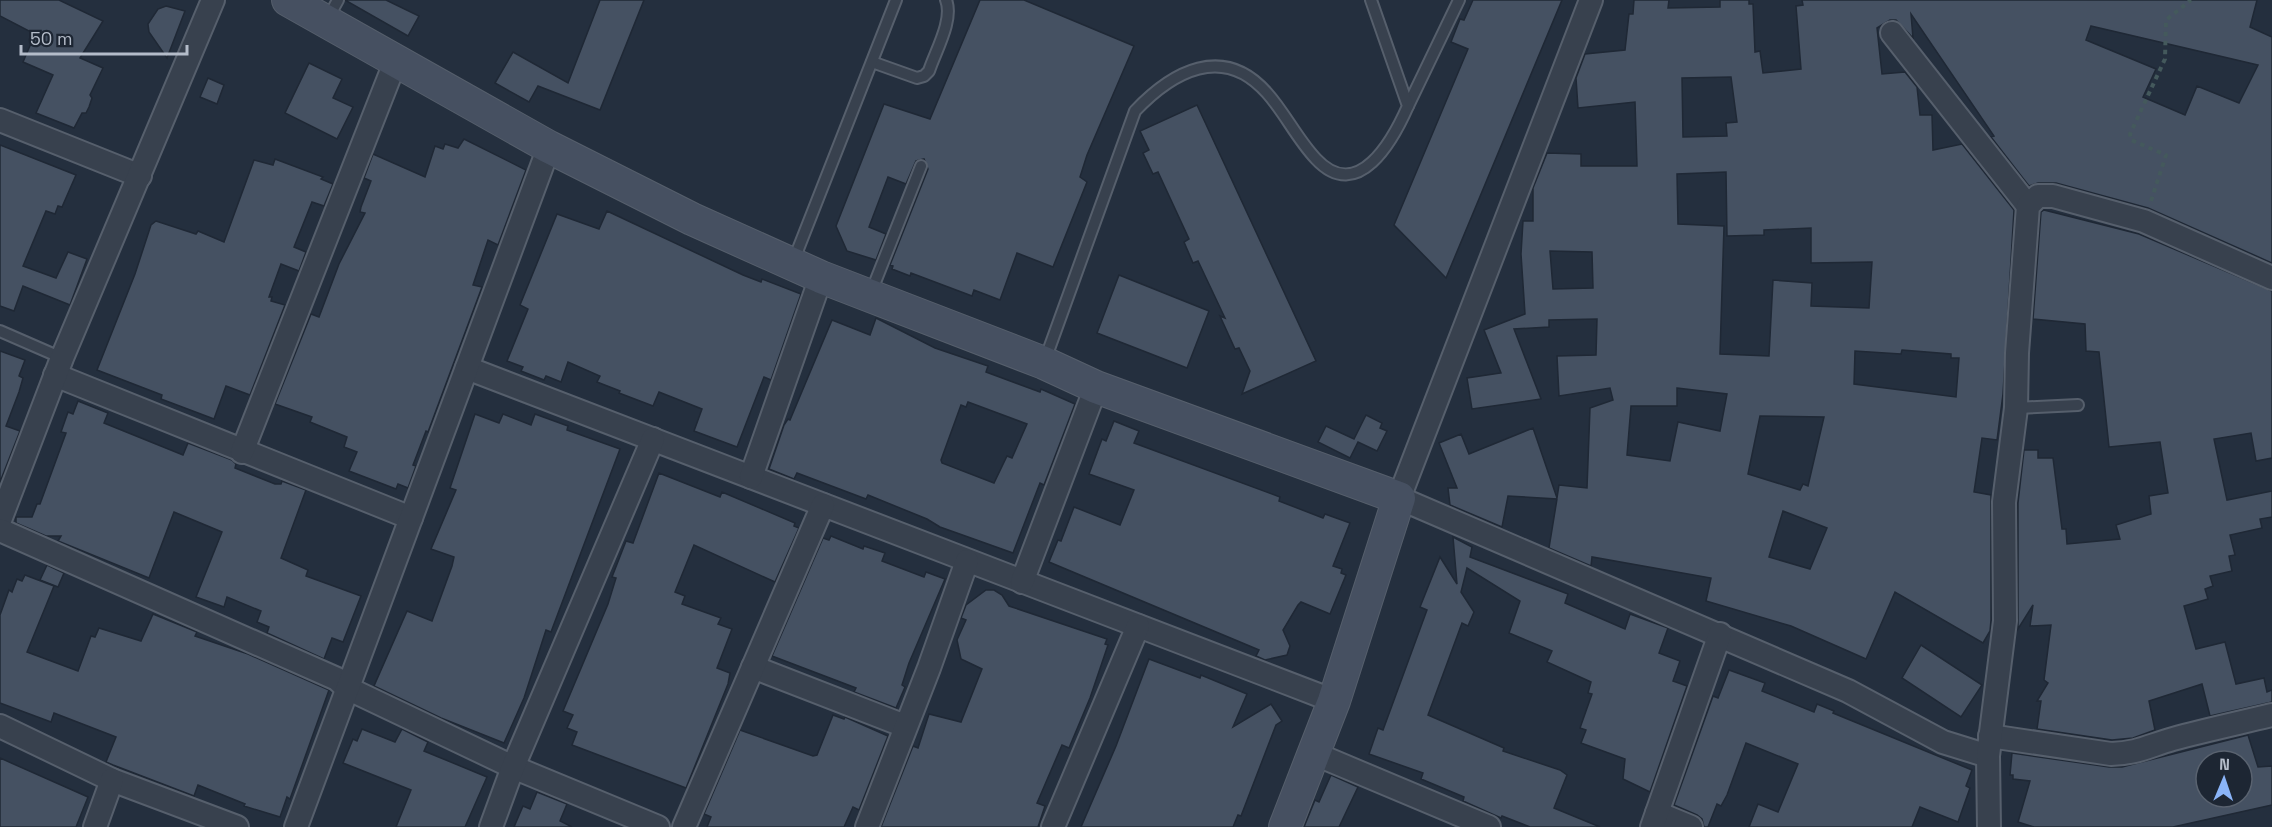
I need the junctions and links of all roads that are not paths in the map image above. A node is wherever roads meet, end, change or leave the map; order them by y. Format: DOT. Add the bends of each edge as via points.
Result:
graph roads {
  1 [pos="213,0"];
  2 [pos="896,0"];
  3 [pos="945,0"];
  4 [pos="1371,0"];
  5 [pos="1459,0"];
  6 [pos="1591,0"];
  7 [pos="291,1"];
  8 [pos="332,11"];
  9 [pos="1892,33"];
  10 [pos="396,60"];
  11 [pos="872,62"];
  12 [pos="1408,106"];
  13 [pos="0,120"];
  14 [pos="549,147"];
  15 [pos="921,166"];
  16 [pos="140,176"];
  17 [pos="2028,206"];
  18 [pos="793,262"];
  19 [pos="821,277"];
  20 [pos="2272,278"];
  21 [pos="870,295"];
  22 [pos="0,331"];
  23 [pos="1044,363"];
  24 [pos="59,366"];
  25 [pos="467,368"];
  26 [pos="1096,387"];
  27 [pos="2078,405"];
  28 [pos="2016,408"];
  29 [pos="653,439"];
  30 [pos="242,452"];
  31 [pos="751,477"];
  32 [pos="1399,498"];
  33 [pos="823,505"];
  34 [pos="411,518"];
  35 [pos="0,520"];
  36 [pos="0,530"];
  37 [pos="967,561"];
  38 [pos="1022,582"];
  39 [pos="1138,626"];
  40 [pos="1720,634"];
  41 [pos="753,667"];
  42 [pos="347,688"];
  43 [pos="1334,701"];
  44 [pos="2272,715"];
  45 [pos="0,726"];
  46 [pos="905,726"];
  47 [pos="1989,746"];
  48 [pos="1313,753"];
  49 [pos="513,767"];
  50 [pos="112,780"];
  51 [pos="1655,820"];
  52 [pos="95,827"];
  53 [pos="237,827"];
  54 [pos="296,827"];
  55 [pos="491,827"];
  56 [pos="658,827"];
  57 [pos="684,827"];
  58 [pos="867,827"];
  59 [pos="1053,827"];
  60 [pos="1285,827"];
  61 [pos="1489,827"];
  62 [pos="1691,827"];
  63 [pos="1989,827"];
  1 -- 16 [label="street"];
  2 -- 11 [label="lane"];
  3 -- 11 [label="lane" via="946,20 924,76 917,78"];
  4 -- 12 [label="lane"];
  5 -- 12 [label="lane"];
  6 -- 32 [label="street"];
  7 -- 8 [label="street"];
  8 -- 10 [label="street"];
  9 -- 17 [label="street"];
  10 -- 14 [label="street"];
  10 -- 30 [label="street"];
  11 -- 18 [label="lane"];
  12 -- 23 [label="lane" via="1394,138 1364,170 1354,175 1335,172 1317,160 1267,92 1247,74 1218,65 1181,73 1155,89 1135,111"];
  13 -- 16 [label="street"];
  14 -- 18 [label="street" via="692,219"];
  14 -- 25 [label="street"];
  15 -- 21 [label="lane"];
  16 -- 24 [label="street"];
  17 -- 20 [label="street" via="2038,196 2053,196 2144,221"];
  17 -- 28 [label="street"];
  18 -- 19 [label="street"];
  19 -- 21 [label="street"];
  19 -- 31 [label="street"];
  21 -- 23 [label="street"];
  22 -- 24 [label="lane"];
  23 -- 26 [label="street"];
  24 -- 30 [label="street"];
  24 -- 35 [label="street"];
  25 -- 29 [label="street"];
  25 -- 34 [label="street"];
  26 -- 32 [label="street"];
  26 -- 38 [label="street"];
  27 -- 28 [label="lane"];
  28 -- 47 [label="street" via="2004,502 2005,621"];
  29 -- 31 [label="street"];
  29 -- 49 [label="street"];
  30 -- 34 [label="street"];
  31 -- 33 [label="street"];
  32 -- 40 [label="street"];
  32 -- 43 [label="street"];
  33 -- 37 [label="street"];
  33 -- 41 [label="street"];
  34 -- 42 [label="street"];
  36 -- 42 [label="street" via="337,679"];
  37 -- 38 [label="street"];
  37 -- 46 [label="street"];
  38 -- 39 [label="street"];
  39 -- 43 [label="street"];
  39 -- 59 [label="street"];
  40 -- 47 [label="street" via="1848,691 1943,742"];
  40 -- 51 [label="street"];
  41 -- 46 [label="street"];
  41 -- 57 [label="street"];
  42 -- 49 [label="street"];
  42 -- 54 [label="street"];
  43 -- 48 [label="street"];
  44 -- 47 [label="street" via="2130,753"];
  45 -- 50 [label="street"];
  46 -- 58 [label="street"];
  47 -- 63 [label="street"];
  48 -- 60 [label="street"];
  48 -- 61 [label="street"];
  49 -- 55 [label="street"];
  49 -- 56 [label="street"];
  50 -- 52 [label="street"];
  50 -- 53 [label="street"];
  51 -- 62 [label="street"];
}
